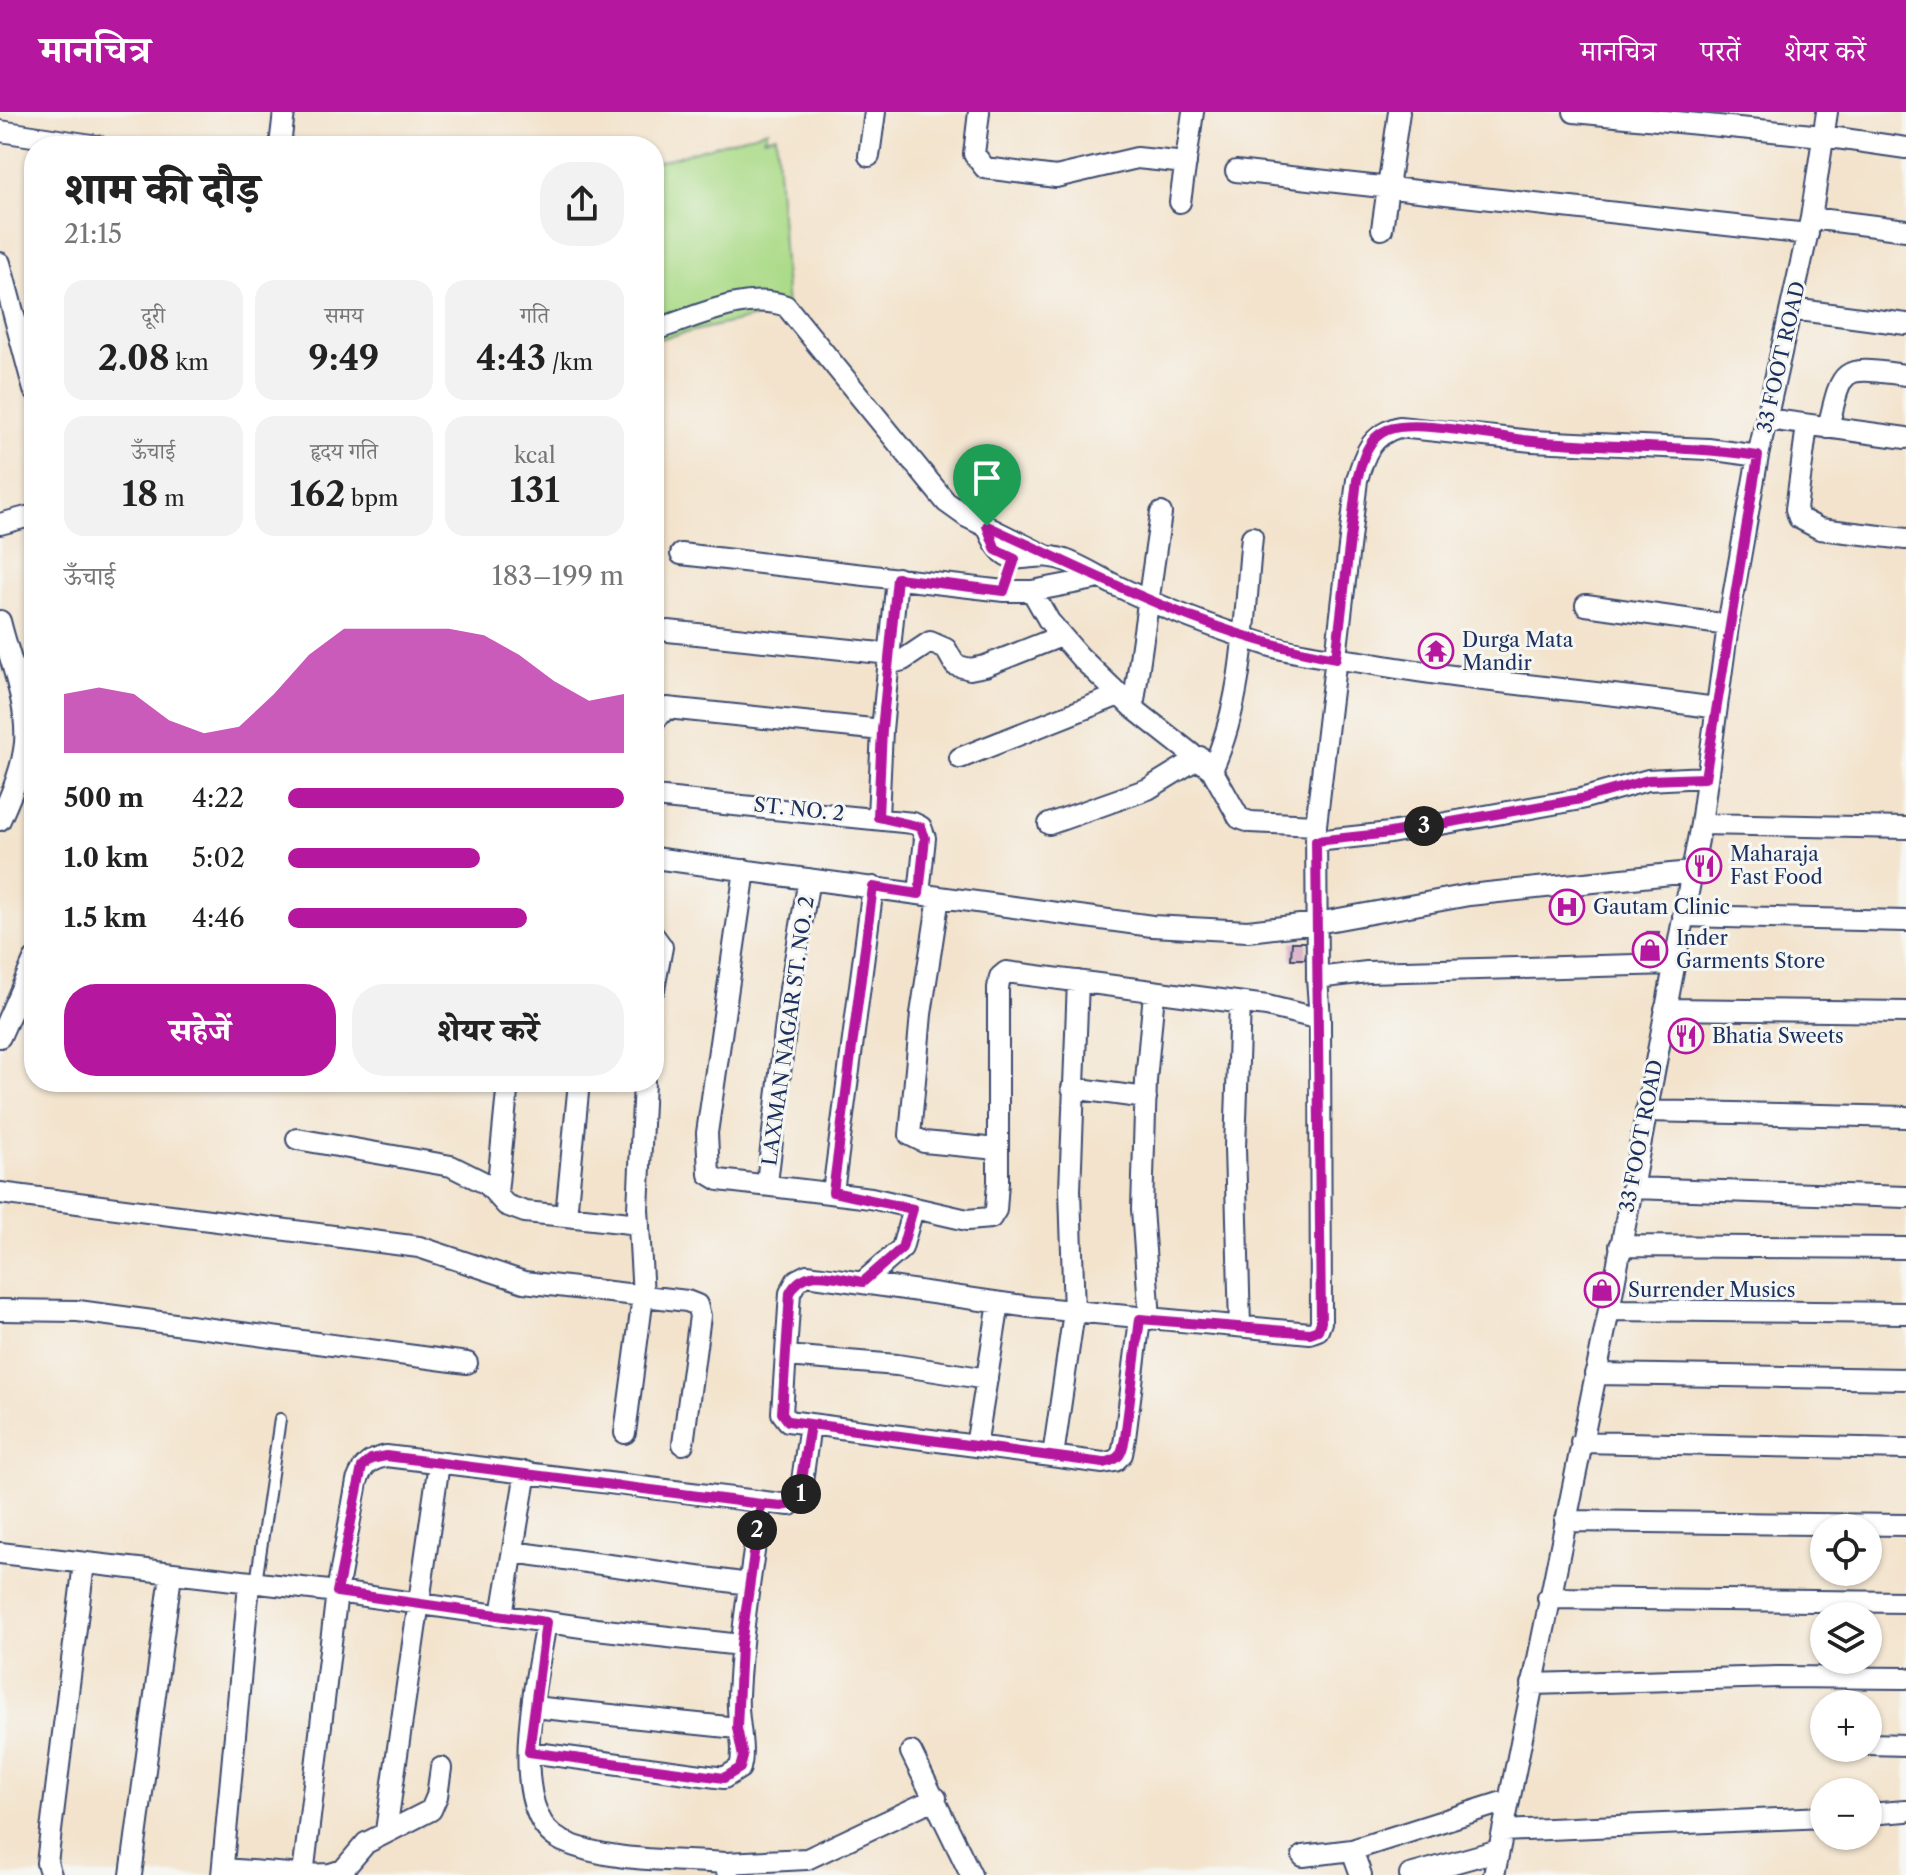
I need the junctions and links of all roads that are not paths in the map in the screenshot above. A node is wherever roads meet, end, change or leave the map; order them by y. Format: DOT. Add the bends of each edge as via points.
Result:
graph roads {
  1 [pos="284,112"];
  2 [pos="875,112"];
  3 [pos="979,112"];
  4 [pos="1193,112"];
  5 [pos="1399,112"];
  6 [pos="1574,112"];
  7 [pos="1827,112"];
  8 [pos="0,131"];
  9 [pos="30,136"];
  10 [pos="281,136"];
  11 [pos="1823,136"];
  12 [pos="1906,148"];
  13 [pos="869,156"];
  14 [pos="1186,163"];
  15 [pos="1236,171"];
  16 [pos="1388,187"];
  17 [pos="1180,202"];
  18 [pos="1810,226"];
  19 [pos="1382,229"];
  20 [pos="1906,230"];
  21 [pos="0,263"];
  22 [pos="1792,309"];
  23 [pos="1906,324"];
  24 [pos="664,327"];
  25 [pos="24,353"];
  26 [pos="1906,375"];
  27 [pos="1767,419"];
  28 [pos="1817,426"];
  29 [pos="1906,438"];
  30 [pos="1758,456"];
  31 [pos="1161,513"];
  32 [pos="24,518"];
  33 [pos="0,524"];
  34 [pos="987,526"];
  35 [pos="1252,537"];
  36 [pos="1906,539"];
  37 [pos="681,554"];
  38 [pos="1044,555"];
  39 [pos="1015,559"];
  40 [pos="897,578"];
  41 [pos="1100,578"];
  42 [pos="1004,591"];
  43 [pos="1032,591"];
  44 [pos="1151,599"];
  45 [pos="1586,605"];
  46 [pos="0,621"];
  47 [pos="1728,625"];
  48 [pos="668,631"];
  49 [pos="1242,635"];
  50 [pos="1061,636"];
  51 [pos="1336,658"];
  52 [pos="889,659"];
  53 [pos="1126,701"];
  54 [pos="1716,708"];
  55 [pos="664,711"];
  56 [pos="24,728"];
  57 [pos="882,730"];
  58 [pos="960,758"];
  59 [pos="1206,764"];
  60 [pos="1705,777"];
  61 [pos="24,785"];
  62 [pos="664,798"];
  63 [pos="878,817"];
  64 [pos="0,820"];
  65 [pos="1049,824"];
  66 [pos="1701,824"];
  67 [pos="1906,828"];
  68 [pos="1316,833"];
  69 [pos="664,859"];
  70 [pos="745,870"];
  71 [pos="1690,872"];
  72 [pos="809,879"];
  73 [pos="873,887"];
  74 [pos="929,896"];
  75 [pos="1683,916"];
  76 [pos="1906,921"];
  77 [pos="1317,923"];
  78 [pos="1673,964"];
  79 [pos="1317,978"];
  80 [pos="1078,981"];
  81 [pos="24,983"];
  82 [pos="1154,993"];
  83 [pos="1240,1003"];
  84 [pos="1665,1009"];
  85 [pos="1906,1012"];
  86 [pos="1320,1019"];
  87 [pos="0,1037"];
  88 [pos="1072,1088"];
  89 [pos="507,1092"];
  90 [pos="578,1092"];
  91 [pos="644,1092"];
  92 [pos="1146,1098"];
  93 [pos="1646,1111"];
  94 [pos="1906,1117"];
  95 [pos="297,1139"];
  96 [pos="997,1149"];
  97 [pos="767,1183"];
  98 [pos="1632,1188"];
  99 [pos="833,1192"];
  100 [pos="0,1193"];
  101 [pos="497,1193"];
  102 [pos="1906,1197"];
  103 [pos="913,1209"];
  104 [pos="566,1216"];
  105 [pos="639,1224"];
  106 [pos="1620,1246"];
  107 [pos="1906,1248"];
  108 [pos="863,1282"];
  109 [pos="643,1296"];
  110 [pos="999,1303"];
  111 [pos="0,1310"];
  112 [pos="1609,1310"];
  113 [pos="1074,1312"];
  114 [pos="1906,1313"];
  115 [pos="1145,1319"];
  116 [pos="1240,1326"];
  117 [pos="786,1356"];
  118 [pos="467,1363"];
  119 [pos="1595,1374"];
  120 [pos="987,1379"];
  121 [pos="1906,1379"];
  122 [pos="280,1419"];
  123 [pos="810,1424"];
  124 [pos="625,1433"];
  125 [pos="1581,1442"];
  126 [pos="683,1444"];
  127 [pos="976,1446"];
  128 [pos="1906,1449"];
  129 [pos="1053,1456"];
  130 [pos="439,1463"];
  131 [pos="526,1472"];
  132 [pos="761,1504"];
  133 [pos="1565,1521"];
  134 [pos="1906,1525"];
  135 [pos="513,1552"];
  136 [pos="0,1553"];
  137 [pos="84,1563"];
  138 [pos="171,1575"];
  139 [pos="252,1584"];
  140 [pos="749,1584"];
  141 [pos="337,1592"];
  142 [pos="1548,1598"];
  143 [pos="1906,1602"];
  144 [pos="418,1603"];
  145 [pos="502,1615"];
  146 [pos="546,1622"];
  147 [pos="741,1645"];
  148 [pos="1906,1678"];
  149 [pos="1532,1684"];
  150 [pos="533,1707"];
  151 [pos="737,1728"];
  152 [pos="1882,1744"];
  153 [pos="1906,1745"];
  154 [pos="529,1752"];
  155 [pos="911,1752"];
  156 [pos="441,1768"];
  157 [pos="936,1798"];
  158 [pos="1509,1800"];
  159 [pos="1906,1811"];
  160 [pos="1882,1813"];
  161 [pos="1810,1818"];
  162 [pos="386,1831"];
  163 [pos="1501,1840"];
  164 [pos="1352,1850"];
  165 [pos="1303,1856"];
  166 [pos="668,1867"];
  167 [pos="809,1867"];
  168 [pos="727,1869"];
  169 [pos="223,1872"];
  170 [pos="51,1875"];
  171 [pos="131,1875"];
  172 [pos="303,1875"];
  173 [pos="971,1875"];
  174 [pos="1361,1875"];
  175 [pos="1410,1875"];
  176 [pos="1494,1875"];
  1 -- 10 [label="street"];
  2 -- 13 [label="street"];
  3 -- 14 [label="street" via="974,154 985,168 1056,177 1137,158"];
  4 -- 14 [label="street"];
  5 -- 16 [label="street"];
  6 -- 11 [label="street"];
  7 -- 11 [label="street, 33 FOOT ROAD"];
  8 -- 9 [label="street"];
  11 -- 12 [label="street"];
  11 -- 18 [label="street, 33 FOOT ROAD"];
  14 -- 17 [label="street"];
  15 -- 16 [label="street"];
  16 -- 18 [label="street"];
  16 -- 19 [label="street"];
  18 -- 20 [label="street"];
  18 -- 22 [label="street, 33 FOOT ROAD"];
  21 -- 25 [label="street"];
  22 -- 23 [label="street"];
  22 -- 27 [label="street, 33 FOOT ROAD"];
  24 -- 34 [label="street" via="751,300 786,306 928,483 946,502"];
  26 -- 28 [label="street" via="1845,374"];
  27 -- 28 [label="street"];
  27 -- 30 [label="street, 33 FOOT ROAD"];
  28 -- 29 [label="street"];
  28 -- 36 [label="street" via="1796,509 1799,518 1820,529"];
  30 -- 47 [label="street, 33 FOOT ROAD"];
  30 -- 51 [label="street" via="1532,441 1421,427 1385,431 1373,440 1357,480"];
  31 -- 44 [label="street"];
  32 -- 33 [label="street"];
  34 -- 38 [label="street"];
  34 -- 39 [label="street" via="996,550"];
  35 -- 49 [label="street"];
  37 -- 40 [label="street"];
  38 -- 39 [label="street"];
  38 -- 41 [label="street"];
  39 -- 42 [label="street"];
  40 -- 42 [label="street"];
  40 -- 52 [label="street"];
  41 -- 43 [label="street"];
  41 -- 44 [label="street"];
  42 -- 43 [label="street"];
  43 -- 50 [label="street"];
  44 -- 49 [label="street"];
  44 -- 53 [label="street"];
  45 -- 47 [label="street"];
  46 -- 56 [label="street"];
  47 -- 54 [label="street, 33 FOOT ROAD"];
  48 -- 52 [label="street"];
  49 -- 51 [label="street"];
  49 -- 59 [label="street" via="1231,720"];
  50 -- 52 [label="street" via="970,669 955,665 946,649 930,642 903,660"];
  50 -- 53 [label="street"];
  51 -- 54 [label="street" via="1454,678"];
  51 -- 68 [label="street"];
  52 -- 57 [label="street"];
  53 -- 58 [label="street"];
  53 -- 59 [label="street"];
  54 -- 60 [label="street, 33 FOOT ROAD"];
  55 -- 57 [label="street"];
  57 -- 63 [label="street"];
  59 -- 65 [label="street"];
  59 -- 68 [label="street" via="1239,818"];
  60 -- 66 [label="street, 33 FOOT ROAD"];
  60 -- 68 [label="street" via="1648,780 1581,799 1390,833"];
  61 -- 64 [label="street"];
  62 -- 63 [label="street, ST. NO. 2"];
  63 -- 74 [label="street, ST. NO. 2" via="913,823 924,832"];
  66 -- 67 [label="street"];
  66 -- 71 [label="street, 33 FOOT ROAD"];
  68 -- 77 [label="street"];
  69 -- 70 [label="street"];
  70 -- 72 [label="street"];
  70 -- 97 [label="street" via="706,1165 719,1180"];
  71 -- 75 [label="street, 33 FOOT ROAD"];
  71 -- 77 [label="street" via="1469,895"];
  72 -- 73 [label="street"];
  72 -- 97 [label="street, LAXMAN NAGAR ST. NO. 2"];
  73 -- 74 [label="street"];
  73 -- 99 [label="street"];
  74 -- 77 [label="street" via="1152,926 1248,931"];
  74 -- 96 [label="street" via="910,1135 924,1142"];
  75 -- 76 [label="street"];
  75 -- 78 [label="street, 33 FOOT ROAD"];
  77 -- 79 [label="street"];
  78 -- 79 [label="street" via="1367,972"];
  78 -- 84 [label="street, 33 FOOT ROAD"];
  79 -- 86 [label="street"];
  80 -- 82 [label="street"];
  80 -- 88 [label="street"];
  80 -- 96 [label="street" via="1017,971 1000,977"];
  81 -- 87 [label="street"];
  82 -- 83 [label="street"];
  82 -- 92 [label="street"];
  83 -- 86 [label="street"];
  83 -- 116 [label="street" via="1235,1132"];
  84 -- 85 [label="street"];
  84 -- 93 [label="street, 33 FOOT ROAD"];
  86 -- 116 [label="street" via="1321,1322 1310,1333"];
  88 -- 92 [label="street"];
  88 -- 113 [label="street"];
  89 -- 101 [label="street"];
  90 -- 104 [label="street"];
  91 -- 105 [label="street"];
  92 -- 115 [label="street"];
  93 -- 94 [label="street"];
  93 -- 98 [label="street, 33 FOOT ROAD"];
  95 -- 101 [label="street" via="451,1166"];
  96 -- 103 [label="street" via="996,1210 991,1218 967,1220"];
  97 -- 99 [label="street"];
  98 -- 102 [label="street"];
  98 -- 106 [label="street, 33 FOOT ROAD"];
  99 -- 103 [label="street"];
  100 -- 109 [label="street" via="419,1247 524,1282"];
  101 -- 104 [label="street" via="506,1205 525,1212"];
  103 -- 108 [label="street" via="902,1248"];
  104 -- 105 [label="street"];
  105 -- 109 [label="street"];
  106 -- 107 [label="street"];
  106 -- 112 [label="street, 33 FOOT ROAD"];
  108 -- 110 [label="street"];
  108 -- 117 [label="street" via="807,1275 797,1280 790,1293"];
  109 -- 124 [label="street"];
  109 -- 126 [label="street" via="697,1305 700,1316"];
  110 -- 113 [label="street"];
  110 -- 120 [label="street"];
  111 -- 118 [label="street" via="78,1311"];
  112 -- 114 [label="street"];
  112 -- 119 [label="street, 33 FOOT ROAD"];
  113 -- 115 [label="street"];
  113 -- 129 [label="street"];
  115 -- 116 [label="street"];
  115 -- 129 [label="street" via="1122,1454 1103,1463"];
  117 -- 120 [label="street"];
  117 -- 123 [label="street" via="783,1419"];
  119 -- 121 [label="street"];
  119 -- 125 [label="street, 33 FOOT ROAD"];
  120 -- 127 [label="street"];
  122 -- 139 [label="lane"];
  123 -- 127 [label="street"];
  123 -- 132 [label="street" via="797,1502"];
  125 -- 128 [label="street"];
  125 -- 133 [label="street, 33 FOOT ROAD"];
  127 -- 129 [label="street"];
  130 -- 131 [label="street"];
  130 -- 141 [label="street" via="386,1456 362,1467"];
  130 -- 144 [label="street"];
  131 -- 132 [label="street"];
  131 -- 135 [label="street"];
  132 -- 140 [label="street"];
  133 -- 134 [label="street"];
  133 -- 142 [label="street, 33 FOOT ROAD"];
  135 -- 140 [label="street"];
  135 -- 145 [label="street"];
  136 -- 137 [label="street"];
  137 -- 138 [label="street"];
  137 -- 170 [label="street" via="47,1863"];
  138 -- 139 [label="street"];
  138 -- 171 [label="street"];
  139 -- 141 [label="street"];
  139 -- 169 [label="street"];
  140 -- 147 [label="street"];
  141 -- 144 [label="street"];
  141 -- 172 [label="street"];
  142 -- 143 [label="street"];
  142 -- 149 [label="street, 33 FOOT ROAD"];
  144 -- 145 [label="street"];
  144 -- 162 [label="street"];
  145 -- 146 [label="street"];
  146 -- 147 [label="street"];
  146 -- 150 [label="street"];
  147 -- 151 [label="street"];
  148 -- 149 [label="street"];
  149 -- 158 [label="street, 33 FOOT ROAD"];
  150 -- 151 [label="street"];
  150 -- 154 [label="street"];
  151 -- 154 [label="street" via="743,1757 740,1768 724,1778"];
  152 -- 153 [label="street"];
  154 -- 166 [label="street" via="529,1789 538,1820 559,1840"];
  155 -- 157 [label="street"];
  156 -- 162 [label="street" via="431,1810"];
  157 -- 167 [label="street"];
  157 -- 173 [label="street"];
  158 -- 163 [label="street, 33 FOOT ROAD"];
  158 -- 164 [label="street"];
  159 -- 160 [label="street"];
  161 -- 163 [label="street"];
  162 -- 172 [label="street" via="366,1843 343,1870"];
  163 -- 175 [label="street"];
  163 -- 176 [label="street, 33 FOOT ROAD"];
  164 -- 165 [label="street"];
  164 -- 174 [label="street"];
  166 -- 168 [label="street"];
  167 -- 168 [label="street"];
  169 -- 172 [label="street"];
}
